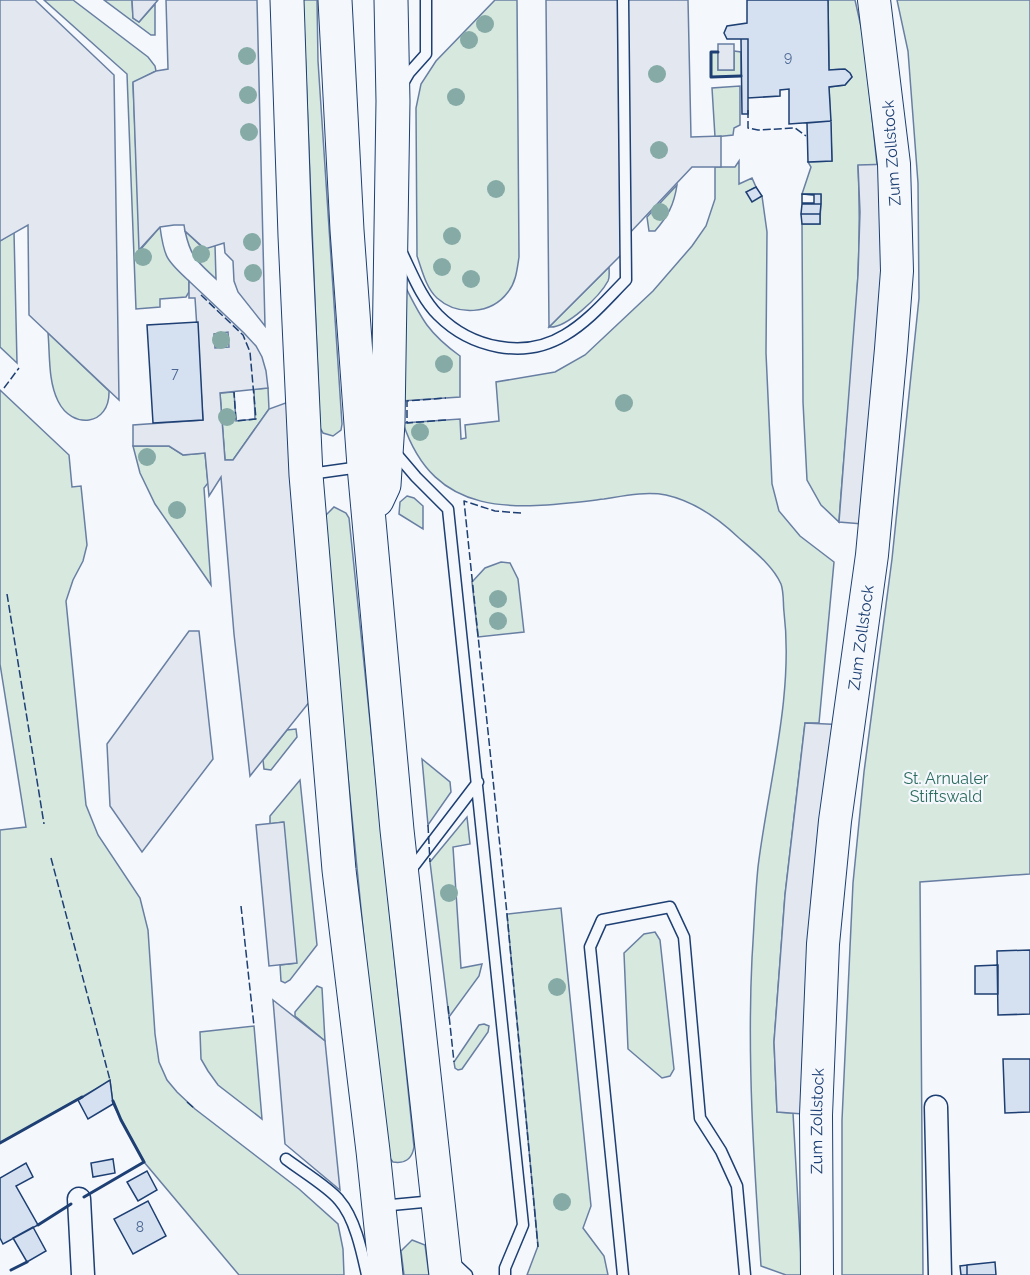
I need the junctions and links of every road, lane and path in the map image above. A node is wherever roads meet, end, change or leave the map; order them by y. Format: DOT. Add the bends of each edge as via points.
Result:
graph roads {
  1 [pos="287,0"];
  2 [pos="335,0"];
  3 [pos="391,0"];
  4 [pos="426,0"];
  5 [pos="623,0"];
  6 [pos="874,0"];
  7 [pos="393,101"];
  8 [pos="391,229"];
  9 [pos="387,443"];
  10 [pos="364,466"];
  11 [pos="306,474"];
  12 [pos="369,515"];
  13 [pos="478,782"];
  14 [pos="402,880"];
  15 [pos="936,1107"];
  16 [pos="286,1160"];
  17 [pos="79,1199"];
  18 [pos="438,1200"];
  19 [pos="378,1206"];
  20 [pos="445,1264"];
  21 [pos="83,1275"];
  22 [pos="367,1275"];
  23 [pos="386,1275"];
  24 [pos="467,1275"];
  25 [pos="505,1275"];
  26 [pos="623,1275"];
  27 [pos="745,1275"];
  28 [pos="817,1275"];
  29 [pos="940,1275"];
  1 -- 11 [label="highway"];
  2 -- 10 [label="highway"];
  3 -- 7 [label="highway"];
  4 -- 7 [label="lane" via="426,54"];
  5 -- 8 [label="lane" via="626,280 587,319 564,336 532,349 499,349 474,339 455,330 420,292"];
  6 -- 28 [label="street, Zum Zollstock" via="894,164 897,270 872,555 835,821 823,944 816,1115"];
  7 -- 8 [label="highway"];
  8 -- 9 [label="highway"];
  9 -- 12 [label="highway" via="384,485"];
  9 -- 13 [label="lane" via="448,509"];
  10 -- 11 [label="lane"];
  10 -- 12 [label="highway"];
  11 -- 19 [label="highway" via="339,870"];
  12 -- 14 [label="highway"];
  13 -- 14 [label="lane"];
  13 -- 25 [label="lane" via="523,1225"];
  14 -- 18 [label="highway"];
  15 -- 29 [label="street"];
  16 -- 22 [label="lane" via="339,1199 361,1246"];
  17 -- 21 [label="street"];
  18 -- 19 [label="lane"];
  18 -- 20 [label="highway"];
  19 -- 23 [label="highway"];
  20 -- 24 [label="lane"];
  26 -- 27 [label="lane" via="590,947 602,920 670,907 684,937 700,1118 737,1186"];
}
